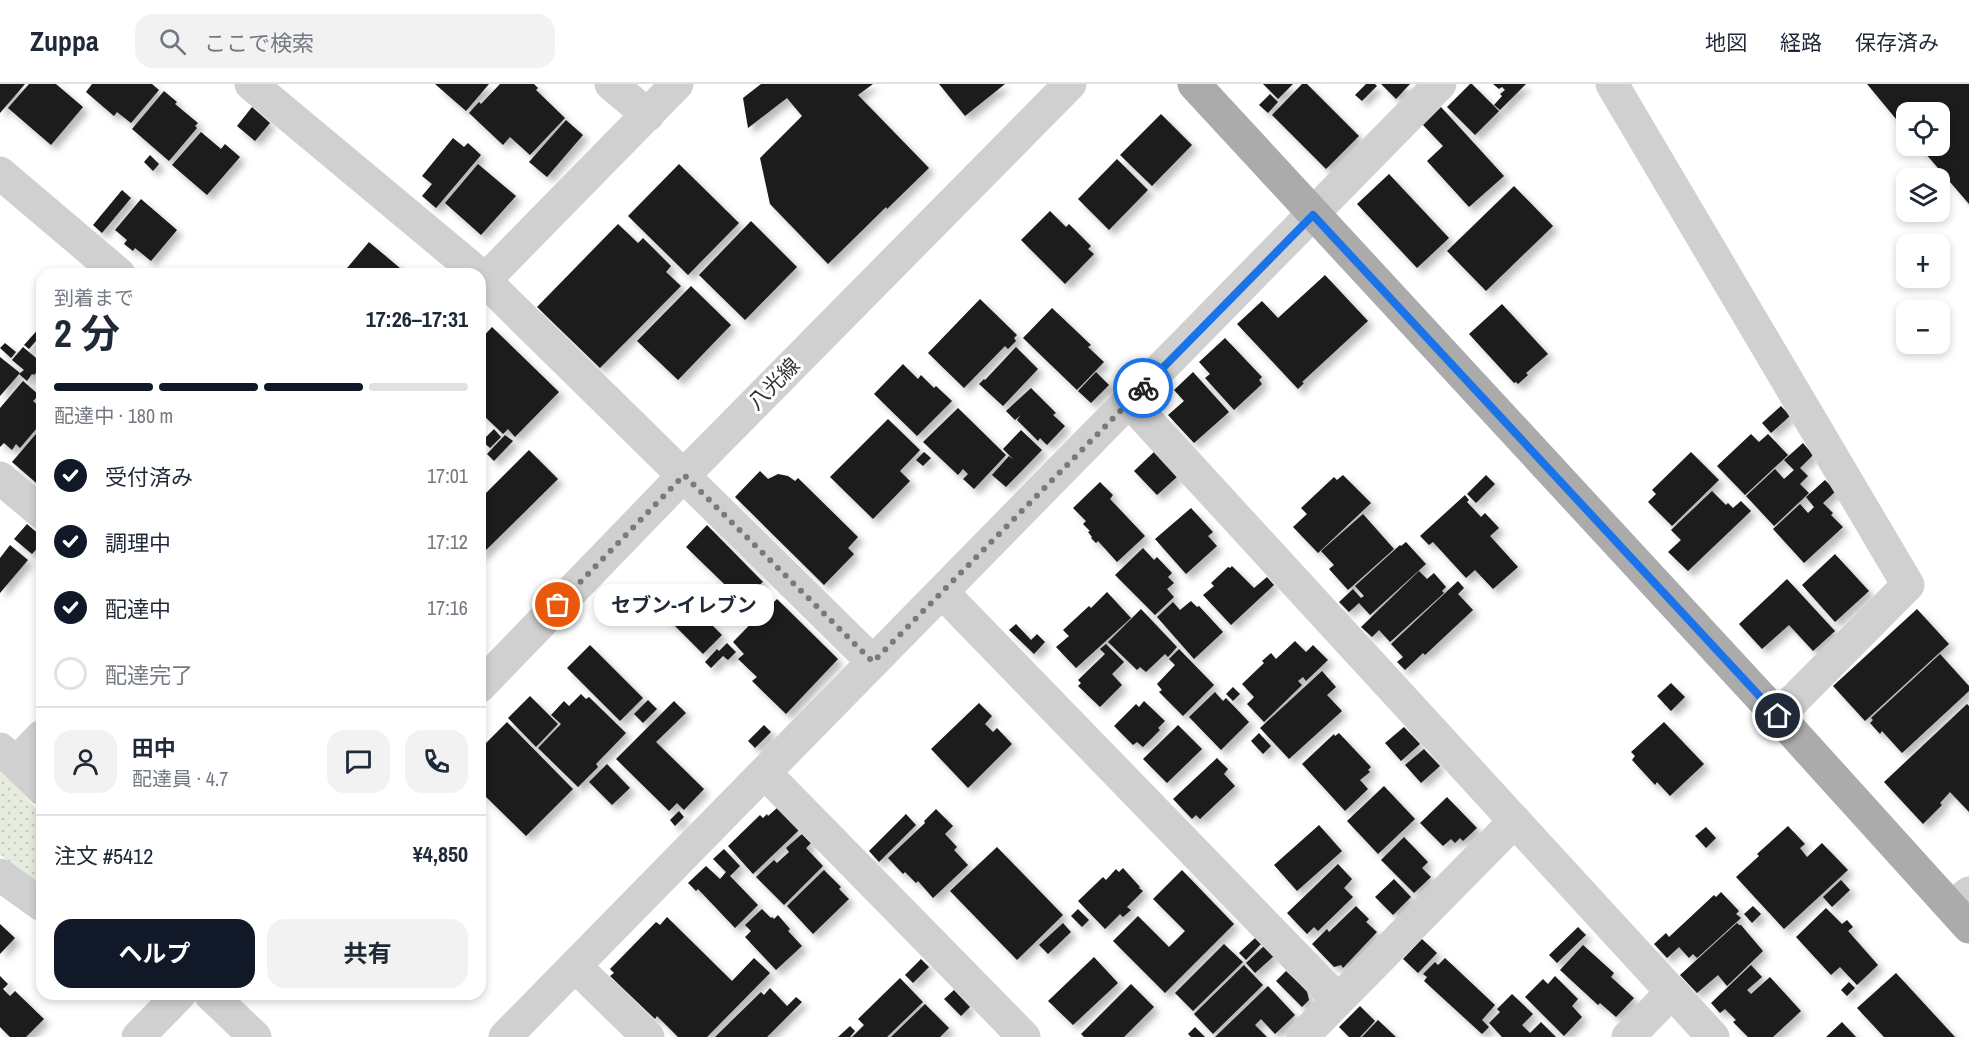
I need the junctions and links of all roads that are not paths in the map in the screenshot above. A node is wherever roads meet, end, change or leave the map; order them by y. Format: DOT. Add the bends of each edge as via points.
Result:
graph roads {
  1 [pos="251,84"];
  2 [pos="611,84"];
  3 [pos="677,84"];
  4 [pos="1070,84"];
  5 [pos="1194,84"];
  6 [pos="1440,84"];
  7 [pos="1612,84"];
  8 [pos="648,115"];
  9 [pos="0,173"];
  10 [pos="1313,215"];
  11 [pos="112,268"];
  12 [pos="468,268"];
  13 [pos="486,274"];
  14 [pos="486,284"];
  15 [pos="1130,402"];
  16 [pos="684,475"];
  17 [pos="0,478"];
  18 [pos="36,508"];
  19 [pos="942,592"];
  20 [pos="873,662"];
  21 [pos="486,680"];
  22 [pos="1778,716"];
  23 [pos="36,740"];
  24 [pos="8,756"];
  25 [pos="765,773"];
  26 [pos="36,783"];
  27 [pos="1515,821"];
  28 [pos="0,875"];
  29 [pos="36,901"];
  30 [pos="1963,909"];
  31 [pos="575,966"];
  32 [pos="1672,992"];
  33 [pos="170,1000"];
  34 [pos="216,1000"];
  35 [pos="1338,1000"];
  36 [pos="138,1037"];
  37 [pos="255,1037"];
  38 [pos="505,1037"];
  39 [pos="648,1037"];
  40 [pos="1024,1037"];
  41 [pos="1302,1037"];
  42 [pos="1629,1037"];
  43 [pos="1713,1037"];
  1 -- 12 [label="street"];
  2 -- 8 [label="street"];
  3 -- 8 [label="street"];
  4 -- 16 [label="street, 八光線"];
  5 -- 10 [label="main road"];
  6 -- 10 [label="street"];
  7 -- 22 [label="street" via="1908,585"];
  8 -- 13 [label="street"];
  9 -- 11 [label="street"];
  10 -- 15 [label="street"];
  10 -- 22 [label="main road"];
  14 -- 16 [label="street"];
  15 -- 19 [label="street"];
  15 -- 27 [label="street"];
  16 -- 20 [label="street"];
  16 -- 21 [label="street, 八光線"];
  17 -- 18 [label="street"];
  19 -- 20 [label="street"];
  19 -- 35 [label="street"];
  20 -- 25 [label="street"];
  22 -- 30 [label="main road"];
  23 -- 24 [label="street"];
  24 -- 26 [label="street"];
  25 -- 31 [label="street"];
  25 -- 40 [label="street"];
  27 -- 32 [label="street"];
  27 -- 35 [label="street"];
  28 -- 29 [label="street"];
  31 -- 38 [label="street"];
  31 -- 39 [label="street"];
  32 -- 42 [label="street"];
  32 -- 43 [label="street"];
  33 -- 36 [label="street"];
  34 -- 37 [label="street"];
  35 -- 41 [label="street"];
}
